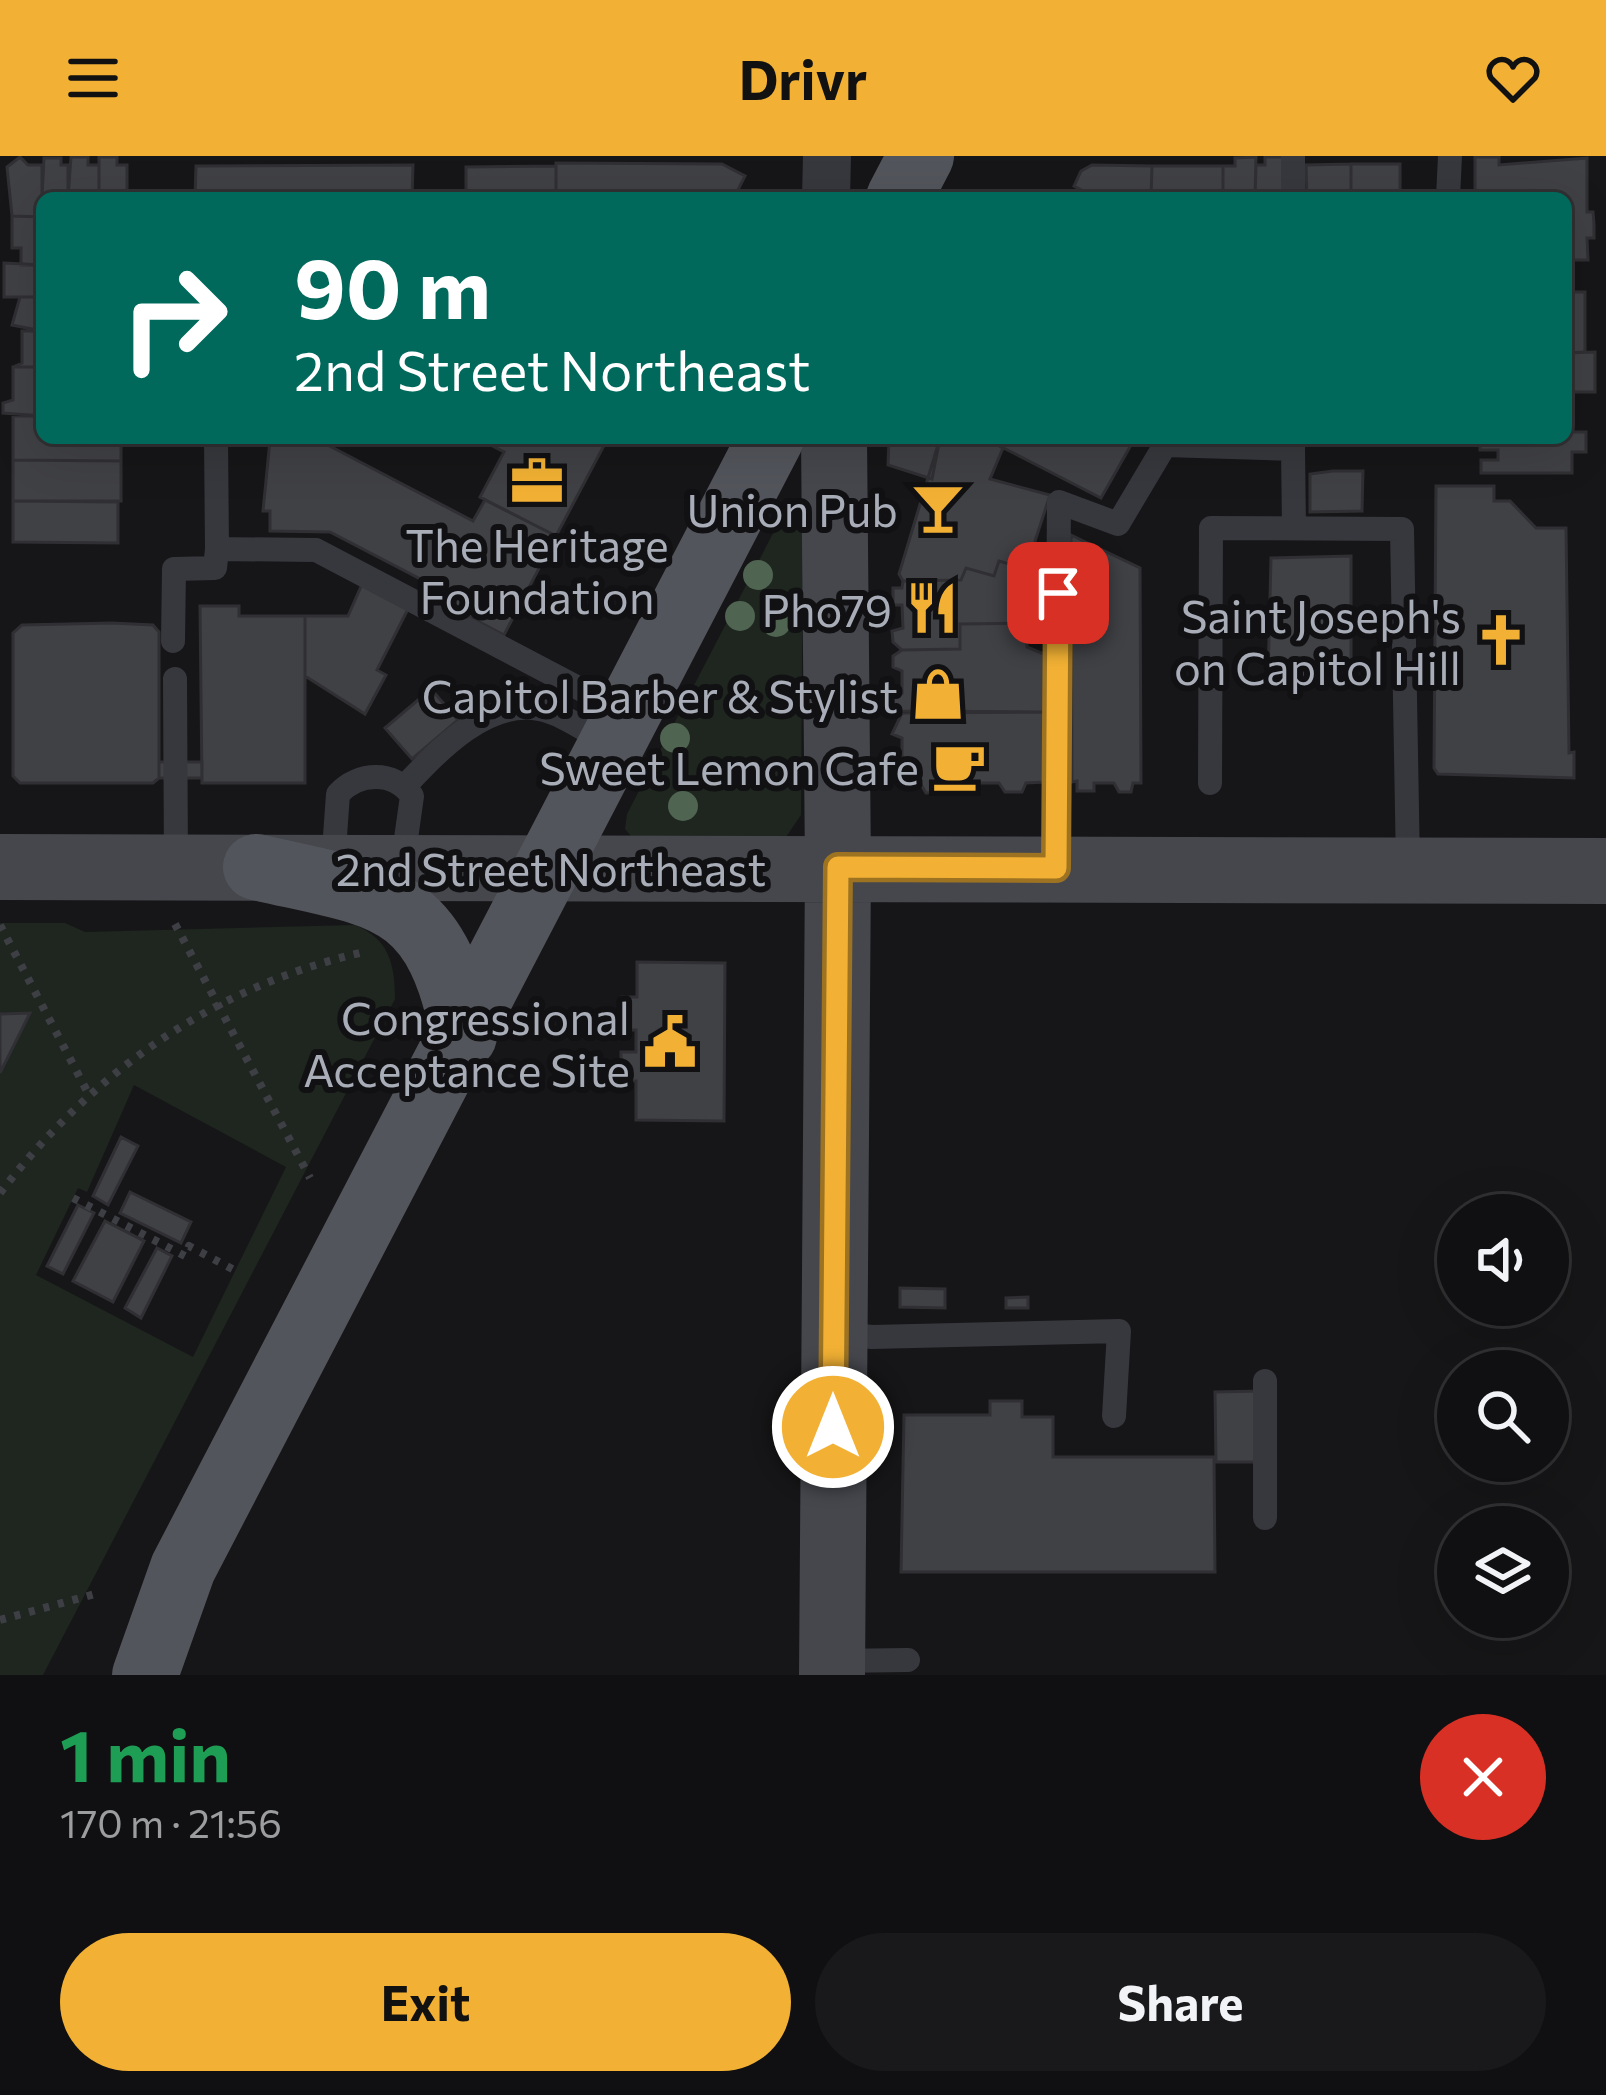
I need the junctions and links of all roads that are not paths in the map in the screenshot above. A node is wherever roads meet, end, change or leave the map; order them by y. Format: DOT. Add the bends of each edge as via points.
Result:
graph roads {
  1 [pos="827,156"];
  2 [pos="921,156"];
  3 [pos="1293,156"];
  4 [pos="1450,156"];
  5 [pos="826,192"];
  6 [pos="902,192"];
  7 [pos="1293,192"];
  8 [pos="1448,192"];
  9 [pos="216,444"];
  10 [pos="768,444"];
  11 [pos="834,444"];
  12 [pos="1293,444"];
  13 [pos="1294,528"];
  14 [pos="217,549"];
  15 [pos="173,641"];
  16 [pos="175,679"];
  17 [pos="622,731"];
  18 [pos="1210,783"];
  19 [pos="405,786"];
  20 [pos="0,867"];
  21 [pos="256,867"];
  22 [pos="333,867"];
  23 [pos="402,867"];
  24 [pos="552,867"];
  25 [pos="838,867"];
  26 [pos="1056,868"];
  27 [pos="1408,869"];
  28 [pos="1606,871"];
  29 [pos="176,896"];
  30 [pos="464,1036"];
  31 [pos="833,1333"];
  32 [pos="1264,1381"];
  33 [pos="1114,1416"];
  34 [pos="1264,1518"];
  35 [pos="183,1568"];
  36 [pos="908,1660"];
  37 [pos="832,1668"];
  38 [pos="104,1675"];
  39 [pos="146,1675"];
  1 -- 5 [label="street"];
  2 -- 6 [label="main road"];
  3 -- 7 [label="lane"];
  4 -- 8 [label="lane"];
  9 -- 14 [label="lane"];
  10 -- 17 [label="main road"];
  11 -- 25 [label="street"];
  12 -- 13 [label="lane"];
  12 -- 26 [label="lane" via="1165,445 1118,524 1059,502"];
  13 -- 18 [label="lane" via="1211,528"];
  13 -- 27 [label="lane" via="1402,529"];
  14 -- 15 [label="lane" via="215,568 174,569"];
  14 -- 17 [label="lane" via="316,550"];
  16 -- 29 [label="lane"];
  17 -- 19 [label="lane" via="512,707 443,746"];
  17 -- 24 [label="main road"];
  19 -- 22 [label="lane" via="385,777 344,788 335,803"];
  19 -- 23 [label="lane" via="412,796"];
  20 -- 29 [label="street, 2nd Street Northeast"];
  21 -- 22 [label="street, 2nd Street Northeast"];
  21 -- 29 [label="street, 2nd Street Northeast"];
  21 -- 30 [label="main road" via="398,906 441,958"];
  22 -- 23 [label="street, 2nd Street Northeast"];
  23 -- 24 [label="street, 2nd Street Northeast"];
  24 -- 25 [label="street, 2nd Street Northeast"];
  24 -- 30 [label="main road"];
  25 -- 26 [label="street, 2nd Street Northeast"];
  25 -- 31 [label="street"];
  26 -- 27 [label="street, 2nd Street Northeast"];
  27 -- 28 [label="street, 2nd Street Northeast"];
  30 -- 35 [label="main road"];
  31 -- 33 [label="lane" via="1119,1331"];
  31 -- 37 [label="street"];
  32 -- 34 [label="lane"];
  35 -- 38 [label="main road"];
  35 -- 39 [label="main road"];
  36 -- 37 [label="lane"];
}
